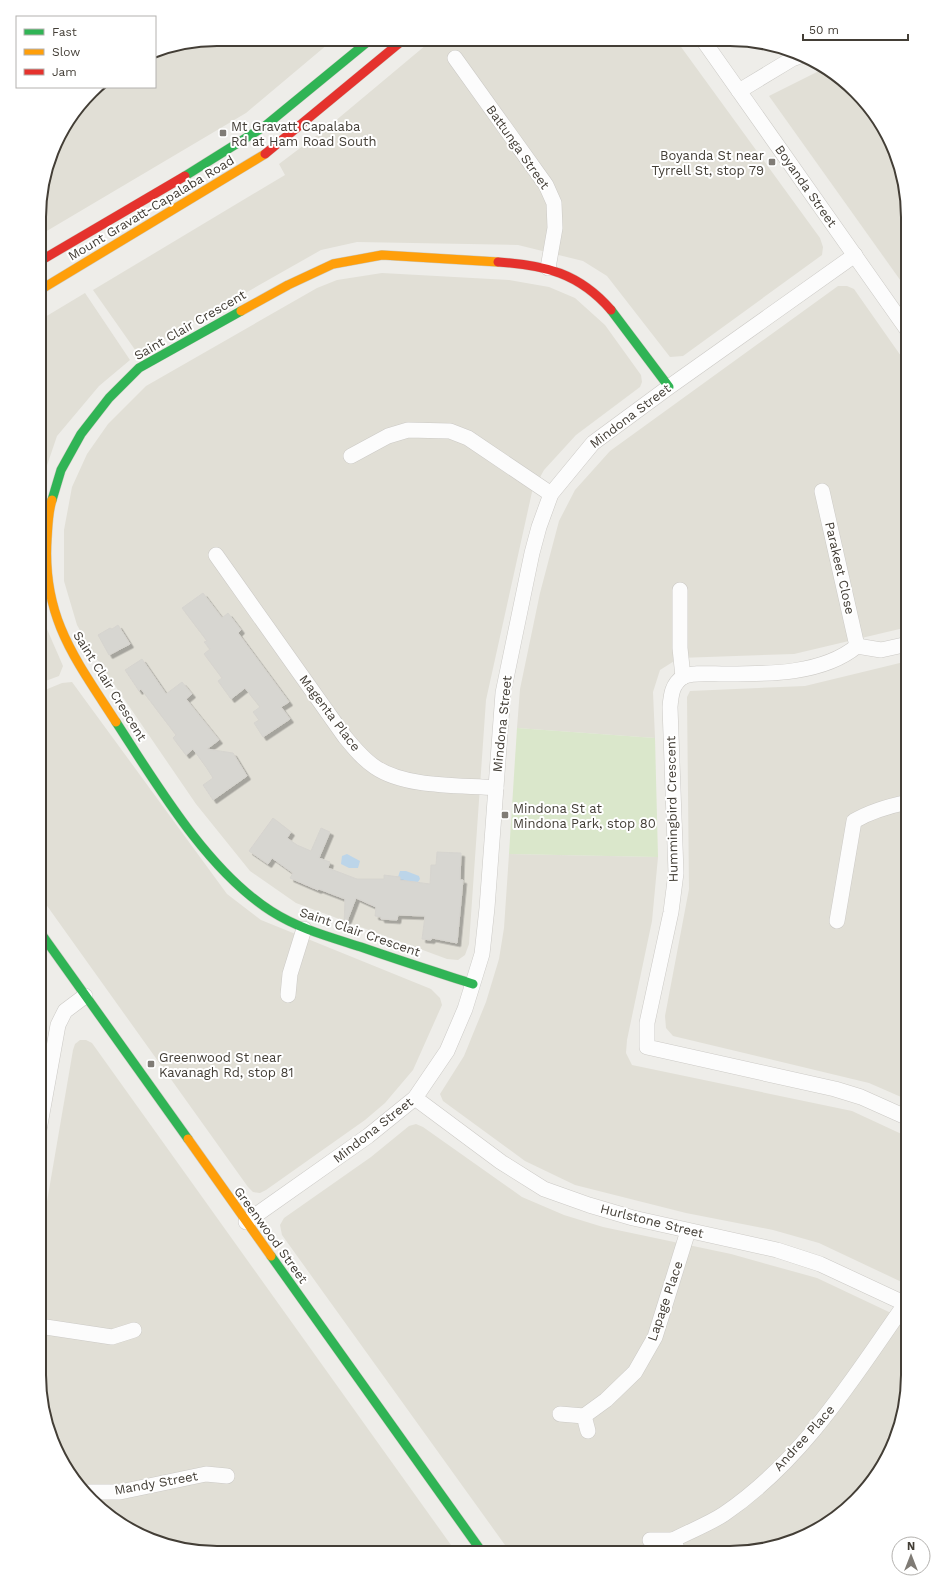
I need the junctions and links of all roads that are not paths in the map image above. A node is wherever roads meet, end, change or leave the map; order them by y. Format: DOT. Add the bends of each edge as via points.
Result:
graph roads {
  1 [pos="363,46"];
  2 [pos="396,46"];
  3 [pos="706,46"];
  4 [pos="456,58"];
  5 [pos="794,58"];
  6 [pos="739,91"];
  7 [pos="855,255"];
  8 [pos="46,257"];
  9 [pos="548,268"];
  10 [pos="46,286"];
  11 [pos="901,321"];
  12 [pos="669,387"];
  13 [pos="351,456"];
  14 [pos="822,491"];
  15 [pos="551,494"];
  16 [pos="216,555"];
  17 [pos="680,590"];
  18 [pos="857,646"];
  19 [pos="901,646"];
  20 [pos="683,677"];
  21 [pos="496,788"];
  22 [pos="901,803"];
  23 [pos="837,921"];
  24 [pos="304,929"];
  25 [pos="46,941"];
  26 [pos="473,984"];
  27 [pos="288,995"];
  28 [pos="85,996"];
  29 [pos="46,1091"];
  30 [pos="415,1098"];
  31 [pos="901,1115"];
  32 [pos="246,1222"];
  33 [pos="688,1231"];
  34 [pos="901,1303"];
  35 [pos="901,1312"];
  36 [pos="46,1327"];
  37 [pos="134,1330"];
  38 [pos="560,1414"];
  39 [pos="584,1416"];
  40 [pos="588,1431"];
  41 [pos="227,1476"];
  42 [pos="92,1492"];
  43 [pos="650,1540"];
  44 [pos="478,1546"];
  45 [pos="676,1546"];
  1 -- 8 [label="main road, Mount Gravatt-Capalaba Road" via="265,126"];
  2 -- 10 [label="main road, Mount Gravatt-Capalaba Road" via="250,164"];
  3 -- 6 [label="street, Boyanda Street"];
  4 -- 9 [label="street, Battunga Street" via="546,185 554,203 555,228"];
  5 -- 6 [label="street"];
  6 -- 7 [label="street, Boyanda Street"];
  7 -- 11 [label="street, Boyanda Street"];
  7 -- 12 [label="street, Mindona Street"];
  9 -- 12 [label="main road, Saint Clair Crescent" via="586,286 602,299 624,324"];
  9 -- 24 [label="main road, Saint Clair Crescent" via="524,264 382,255 333,264 288,285 139,368 109,398 81,434 61,470 49,510 46,555 50,600 73,656 146,768 203,848 239,887 271,911"];
  12 -- 15 [label="street, Mindona Street" via="593,443"];
  13 -- 15 [label="street" via="388,436 408,430 450,431 468,438"];
  14 -- 18 [label="street, Parakeet Close"];
  15 -- 21 [label="street, Mindona Street" via="538,527 503,694"];
  16 -- 21 [label="street, Magenta Place" via="359,754 376,768 394,777 431,784"];
  17 -- 20 [label="street"];
  18 -- 19 [label="street" via="881,650"];
  18 -- 20 [label="street" via="836,660 795,670 767,674 701,674"];
  20 -- 31 [label="street, Hummingbird Crescent" via="672,690 670,707 676,873 671,912 647,1023 647,1047 835,1089 861,1097"];
  21 -- 26 [label="street, Mindona Street" via="488,908 482,954"];
  22 -- 23 [label="street" via="888,806 854,821"];
  24 -- 26 [label="main road, Saint Clair Crescent"];
  24 -- 27 [label="street" via="290,974"];
  25 -- 28 [label="main road, Greenwood Street"];
  26 -- 30 [label="street, Mindona Street" via="446,1051"];
  28 -- 29 [label="street" via="65,1011 58,1025"];
  28 -- 32 [label="main road, Greenwood Street"];
  30 -- 32 [label="street, Mindona Street" via="368,1136"];
  30 -- 33 [label="street, Hurlstone Street" via="501,1162 544,1189 633,1218"];
  32 -- 44 [label="main road, Greenwood Street"];
  33 -- 34 [label="street, Hurlstone Street" via="777,1250 820,1264"];
  33 -- 39 [label="street, Lapage Place" via="655,1337 635,1372 606,1400"];
  35 -- 45 [label="street, Andree Place" via="824,1419 804,1442 761,1484 724,1514"];
  36 -- 37 [label="street" via="112,1337"];
  38 -- 39 [label="street"];
  39 -- 40 [label="street"];
  41 -- 42 [label="street, Mandy Street" via="206,1474 120,1492"];
  43 -- 45 [label="street, Andree Place"];
}
